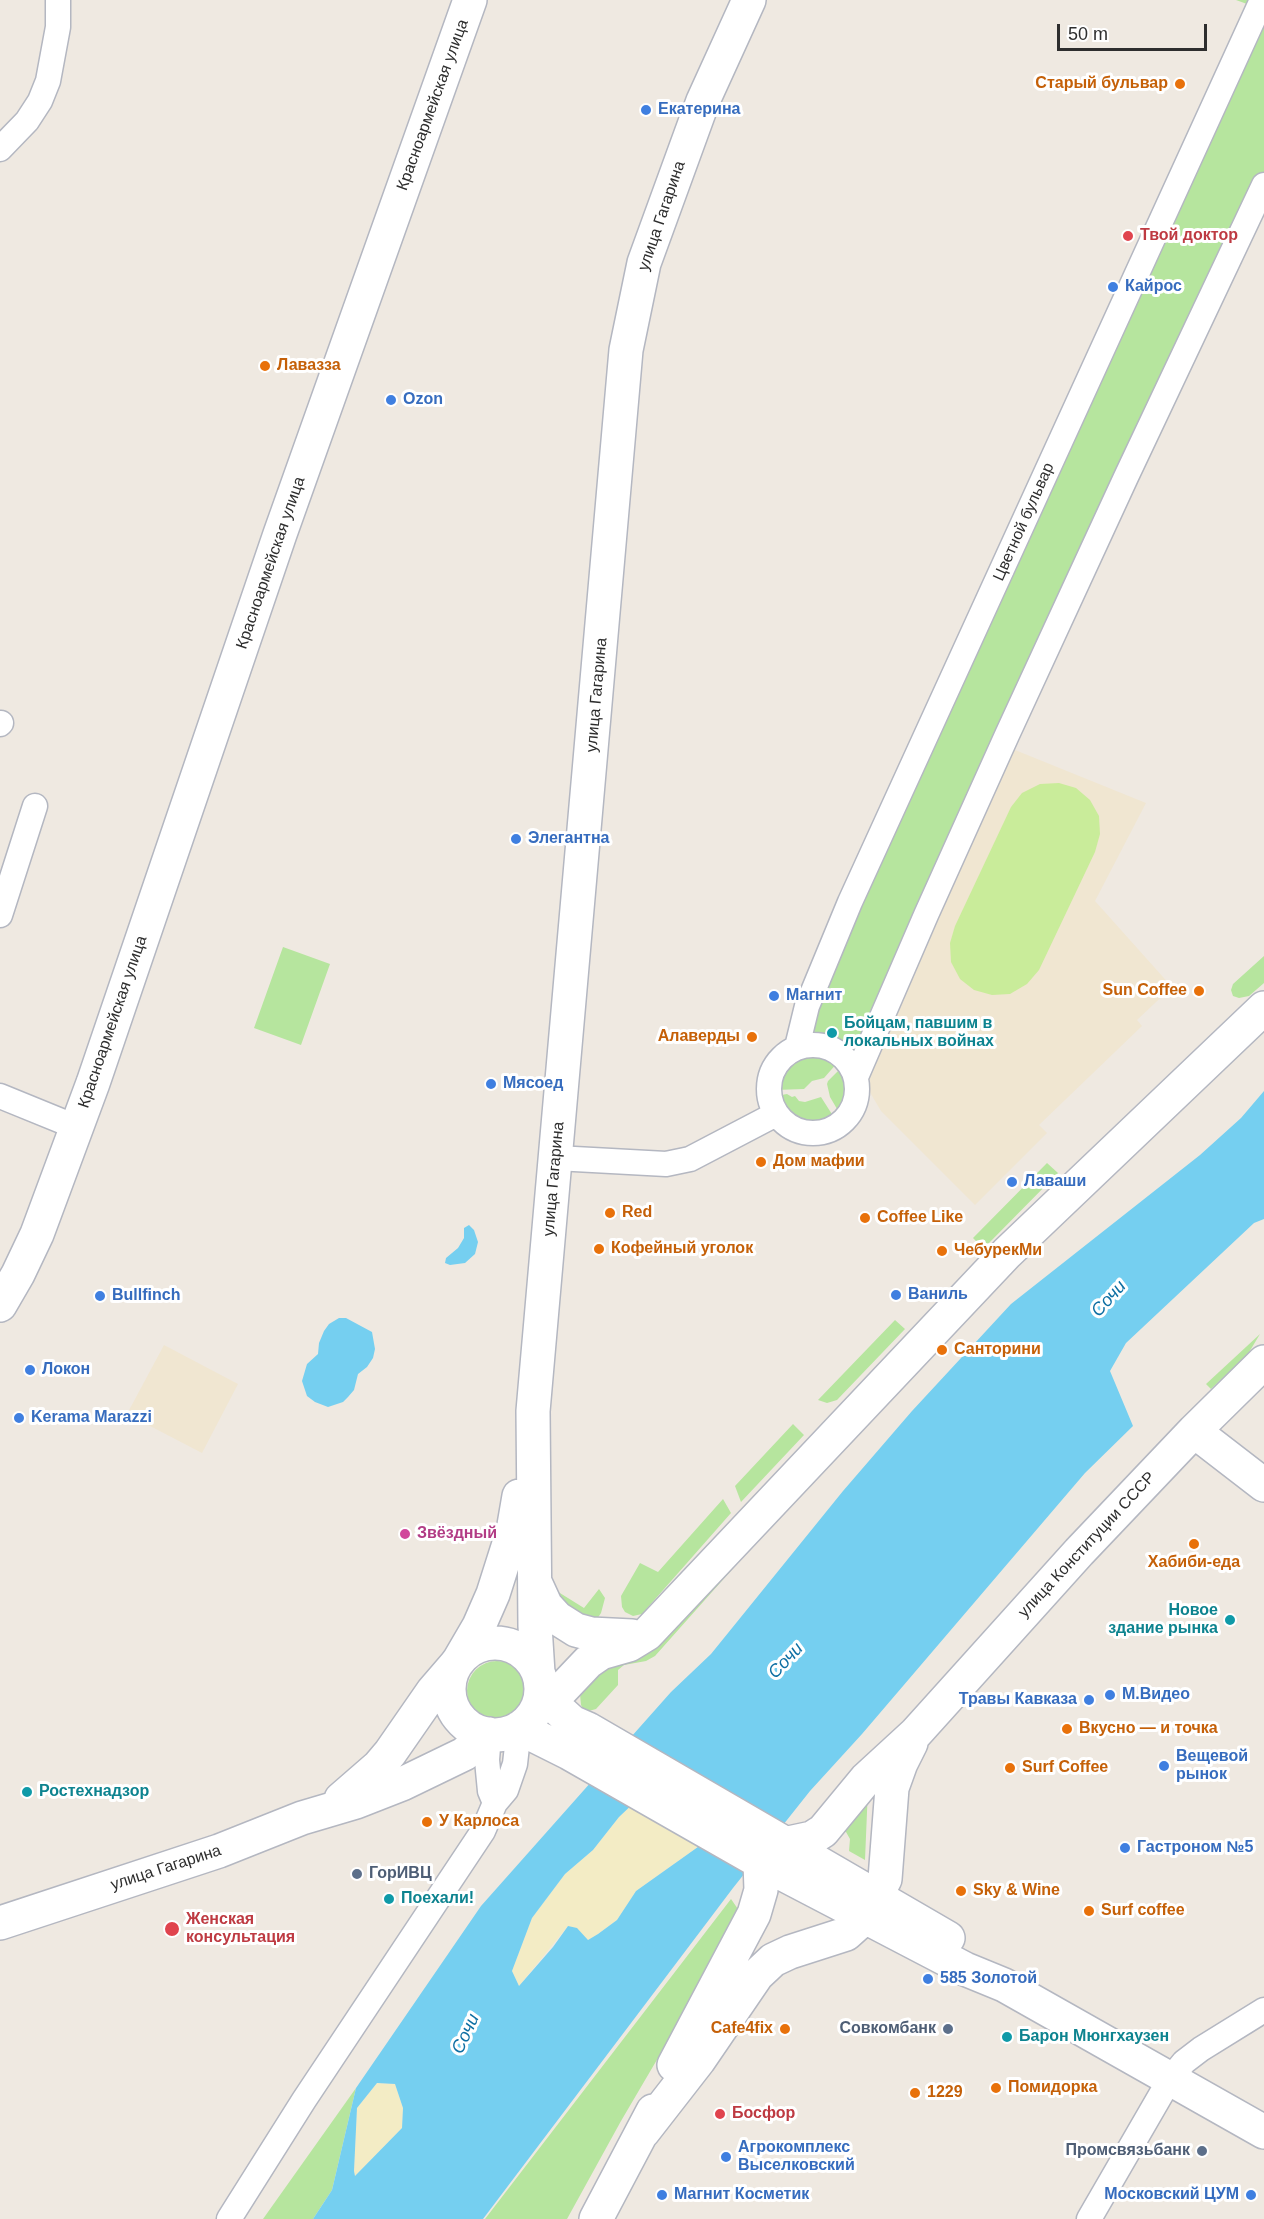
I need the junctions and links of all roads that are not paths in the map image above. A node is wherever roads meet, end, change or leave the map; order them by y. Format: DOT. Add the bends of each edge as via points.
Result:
graph roads {
  1 [pos="58,0"];
  2 [pos="470,0"];
  3 [pos="749,0"];
  4 [pos="1262,0"];
  5 [pos="0,148"];
  6 [pos="1264,185"];
  7 [pos="35,806"];
  8 [pos="0,915"];
  9 [pos="1264,1008"];
  10 [pos="797,1047"];
  11 [pos="856,1077"];
  12 [pos="0,1096"];
  13 [pos="776,1114"];
  14 [pos="76,1127"];
  15 [pos="556,1158"];
  16 [pos="0,1305"];
  17 [pos="1264,1362"];
  18 [pos="533,1411"];
  19 [pos="1194,1431"];
  20 [pos="1264,1485"];
  21 [pos="535,1582"];
  22 [pos="643,1637"];
  23 [pos="458,1662"];
  24 [pos="577,1673"];
  25 [pos="528,1693"];
  26 [pos="915,1734"];
  27 [pos="584,1738"];
  28 [pos="330,1808"];
  29 [pos="774,1849"];
  30 [pos="871,1906"];
  31 [pos="0,1923"];
  32 [pos="1264,2010"];
  33 [pos="1170,2079"];
  34 [pos="643,2132"];
  35 [pos="1264,2132"];
  36 [pos="229,2219"];
  37 [pos="596,2219"];
  38 [pos="1089,2219"];
  1 -- 5 [label="street" via="48,81 27,121"];
  2 -- 14 [label="main road, Красноармейская улица" via="280,534"];
  3 -- 15 [label="main road, улица Гагарина" via="703,101 648,252 626,350"];
  4 -- 10 [label="street, Цветной бульвар" via="850,902 807,1006"];
  6 -- 11 [label="street" via="1027,692"];
  7 -- 8 [label="street"];
  9 -- 22 [label="main road" via="1007,1253"];
  10 -- 11 [label="street" via="822,1045 833,1049 851,1066"];
  10 -- 13 [label="street" via="777,1062 771,1073 769,1093"];
  11 -- 13 [label="street" via="858,1091 849,1116 827,1131 799,1131"];
  12 -- 14 [label="street, Красноармейская улица"];
  13 -- 15 [label="street" via="690,1159 666,1164"];
  14 -- 16 [label="main road, Красноармейская улица" via="37,1234"];
  15 -- 18 [label="main road, улица Гагарина"];
  17 -- 19 [label="main road, улица Конституции СССР"];
  18 -- 21 [label="main road"];
  18 -- 23 [label="main road" via="506,1559"];
  19 -- 20 [label="main road"];
  19 -- 26 [label="main road, улица Конституции СССР" via="1078,1552"];
  21 -- 22 [label="main road" via="546,1606 576,1630"];
  21 -- 25 [label="main road"];
  22 -- 24 [label="main road" via="601,1653"];
  22 -- 25 [label="main road"];
  23 -- 25 [label="main road" via="466,1653 498,1643"];
  23 -- 25 [label="main road" via="449,1687 450,1700 470,1727"];
  23 -- 28 [label="main road" via="390,1753"];
  24 -- 25 [label="main road"];
  24 -- 27 [label="main road"];
  25 -- 27 [label="main road" via="572,1722"];
  25 -- 28 [label="main road" via="464,1754 402,1784"];
  25 -- 36 [label="street" via="487,1760 495,1803 483,1831"];
  26 -- 29 [label="main road" via="866,1779 823,1832"];
  26 -- 30 [label="main road" via="892,1788 886,1872"];
  27 -- 29 [label="main road"];
  28 -- 31 [label="main road, улица Гагарина" via="219,1851"];
  29 -- 30 [label="main road"];
  29 -- 34 [label="main road" via="754,1914"];
  30 -- 33 [label="main road" via="965,1969 1004,1985"];
  30 -- 34 [label="main road" via="846,1934 790,1952 773,1960 757,1975 699,2060"];
  32 -- 33 [label="street" via="1201,2049"];
  33 -- 35 [label="main road"];
  33 -- 38 [label="street"];
  34 -- 37 [label="main road"];
}
